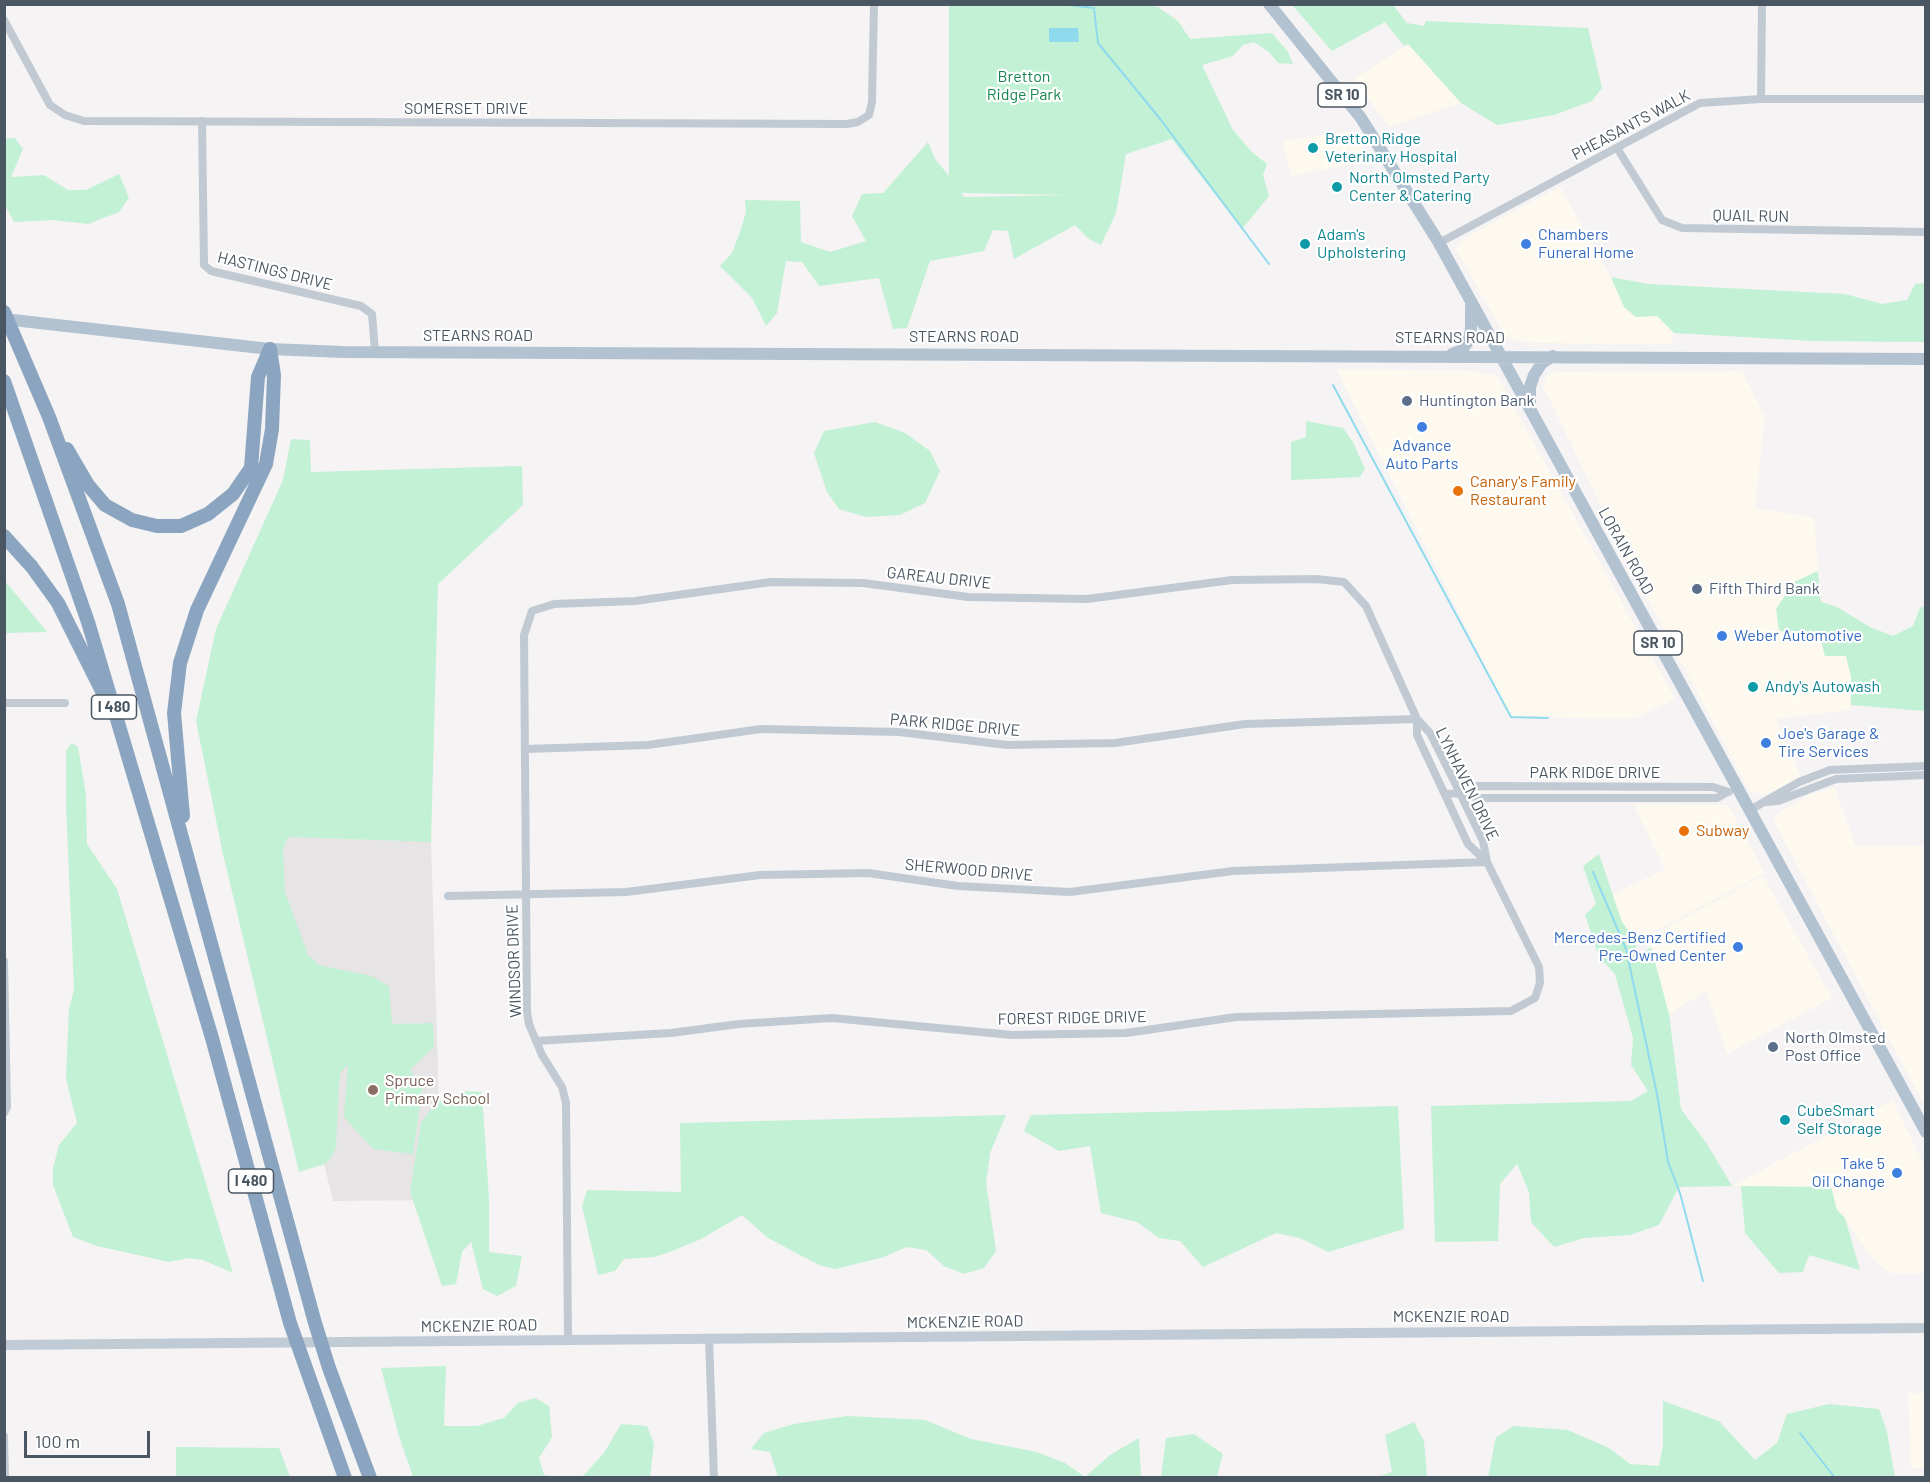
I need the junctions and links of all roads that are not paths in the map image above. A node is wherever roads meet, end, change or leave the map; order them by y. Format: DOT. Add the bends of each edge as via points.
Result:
graph roads {
  1 [pos="874,4"];
  2 [pos="1269,4"];
  3 [pos="1762,4"];
  4 [pos="4,20"];
  5 [pos="1761,99"];
  6 [pos="1926,99"];
  7 [pos="202,121"];
  8 [pos="1617,148"];
  9 [pos="1926,232"];
  10 [pos="1439,243"];
  11 [pos="1470,299"];
  12 [pos="4,312"];
  13 [pos="4,319"];
  14 [pos="270,348"];
  15 [pos="375,352"];
  16 [pos="1451,355"];
  17 [pos="1502,355"];
  18 [pos="1555,355"];
  19 [pos="1926,359"];
  20 [pos="4,381"];
  21 [pos="1533,411"];
  22 [pos="48,417"];
  23 [pos="4,536"];
  24 [pos="1344,582"];
  25 [pos="532,610"];
  26 [pos="4,703"];
  27 [pos="65,703"];
  28 [pos="1417,719"];
  29 [pos="124,738"];
  30 [pos="526,749"];
  31 [pos="1926,766"];
  32 [pos="1864,767"];
  33 [pos="1864,776"];
  34 [pos="1926,776"];
  35 [pos="1801,781"];
  36 [pos="1804,789"];
  37 [pos="1733,792"];
  38 [pos="1461,793"];
  39 [pos="1445,794"];
  40 [pos="1766,802"];
  41 [pos="1750,810"];
  42 [pos="1487,862"];
  43 [pos="189,863"];
  44 [pos="525,895"];
  45 [pos="448,896"];
  46 [pos="4,961"];
  47 [pos="1535,998"];
  48 [pos="536,1041"];
  49 [pos="4,1113"];
  50 [pos="1926,1132"];
  51 [pos="1926,1328"];
  52 [pos="568,1340"];
  53 [pos="709,1340"];
  54 [pos="4,1345"];
  55 [pos="4,1436"];
  56 [pos="5,1478"];
  57 [pos="345,1478"];
  58 [pos="370,1478"];
  59 [pos="714,1478"];
  1 -- 7 [label="street, SOMERSET DRIVE" via="872,102 869,115 858,122"];
  2 -- 10 [label="main road, LORAIN ROAD / SR 10" via="1361,118"];
  3 -- 5 [label="street"];
  4 -- 7 [label="street, SOMERSET DRIVE" via="50,105 65,115 84,121"];
  5 -- 6 [label="street, PHEASANTS WALK"];
  5 -- 8 [label="street, PHEASANTS WALK" via="1700,103"];
  7 -- 15 [label="street, HASTINGS DRIVE" via="204,265 211,272 361,306 372,314"];
  8 -- 9 [label="street, QUAIL RUN" via="1662,220 1682,228"];
  8 -- 10 [label="street, PHEASANTS WALK"];
  10 -- 11 [label="main road, LORAIN ROAD / SR 10"];
  11 -- 16 [label="main road" via="1472,330 1462,350"];
  11 -- 17 [label="main road, LORAIN ROAD / SR 10"];
  12 -- 22 [label="highway, I 480"];
  13 -- 14 [label="main road, STEARNS ROAD"];
  14 -- 15 [label="main road, STEARNS ROAD"];
  14 -- 22 [label="highway" via="258,377 251,468 233,494 208,514 181,526 132,520 105,505"];
  14 -- 43 [label="highway" via="274,375 266,464 196,610 180,663 174,713"];
  15 -- 16 [label="main road, STEARNS ROAD"];
  16 -- 17 [label="main road, STEARNS ROAD"];
  17 -- 18 [label="main road, STEARNS ROAD"];
  17 -- 21 [label="main road, LORAIN ROAD / SR 10"];
  18 -- 19 [label="main road, STEARNS ROAD"];
  18 -- 21 [label="main road" via="1542,363 1534,375 1529,400"];
  20 -- 29 [label="highway, I 480" via="55,521"];
  21 -- 37 [label="main road, LORAIN ROAD / SR 10"];
  22 -- 43 [label="highway, I 480" via="118,604"];
  23 -- 29 [label="highway" via="58,603"];
  24 -- 25 [label="street, GAREAU DRIVE" via="1232,580 1087,599 968,597 863,583 771,582 635,601 554,604"];
  24 -- 28 [label="street, LYNHAVEN DRIVE" via="1366,606"];
  25 -- 30 [label="street, WINDSOR DRIVE" via="524,635"];
  26 -- 27 [label="street"];
  28 -- 30 [label="street, PARK RIDGE DRIVE" via="1245,724 1115,743 1007,745 899,732 761,729 648,745"];
  28 -- 38 [label="street, LYNHAVEN DRIVE" via="1430,733"];
  28 -- 39 [label="street, LYNHAVEN DRIVE" via="1417,735"];
  29 -- 57 [label="highway, I 480" via="290,1323"];
  30 -- 44 [label="street, WINDSOR DRIVE"];
  31 -- 32 [label="street"];
  32 -- 33 [label="street"];
  32 -- 35 [label="street" via="1830,770"];
  33 -- 34 [label="street"];
  33 -- 36 [label="street"];
  35 -- 36 [label="street"];
  35 -- 40 [label="street"];
  36 -- 40 [label="street"];
  37 -- 38 [label="street, PARK RIDGE DRIVE" via="1717,798 1478,798"];
  37 -- 38 [label="street, PARK RIDGE DRIVE" via="1713,787 1476,786"];
  37 -- 41 [label="main road, LORAIN ROAD / SR 10"];
  38 -- 39 [label="street, PARK RIDGE DRIVE"];
  38 -- 42 [label="street, LYNHAVEN DRIVE"];
  39 -- 42 [label="street, LYNHAVEN DRIVE" via="1468,844"];
  40 -- 41 [label="street"];
  41 -- 50 [label="main road, LORAIN ROAD / SR 10"];
  42 -- 44 [label="street, SHERWOOD DRIVE" via="1233,871 1070,892 958,886 868,873 760,875 626,892"];
  42 -- 47 [label="street, LYNHAVEN DRIVE" via="1539,968"];
  43 -- 58 [label="highway, I 480" via="315,1323"];
  44 -- 45 [label="street, SHERWOOD DRIVE"];
  44 -- 48 [label="street, WINDSOR DRIVE" via="527,1012"];
  46 -- 49 [label="street"];
  47 -- 48 [label="street, FOREST RIDGE DRIVE" via="1511,1011 1236,1017 1126,1033 1012,1035 832,1018"];
  48 -- 52 [label="street, WINDSOR DRIVE" via="562,1087 566,1103"];
  51 -- 53 [label="street, MCKENZIE ROAD"];
  52 -- 53 [label="street, MCKENZIE ROAD"];
  52 -- 54 [label="street, MCKENZIE ROAD"];
  53 -- 59 [label="street"];
  55 -- 56 [label="street"];
}
